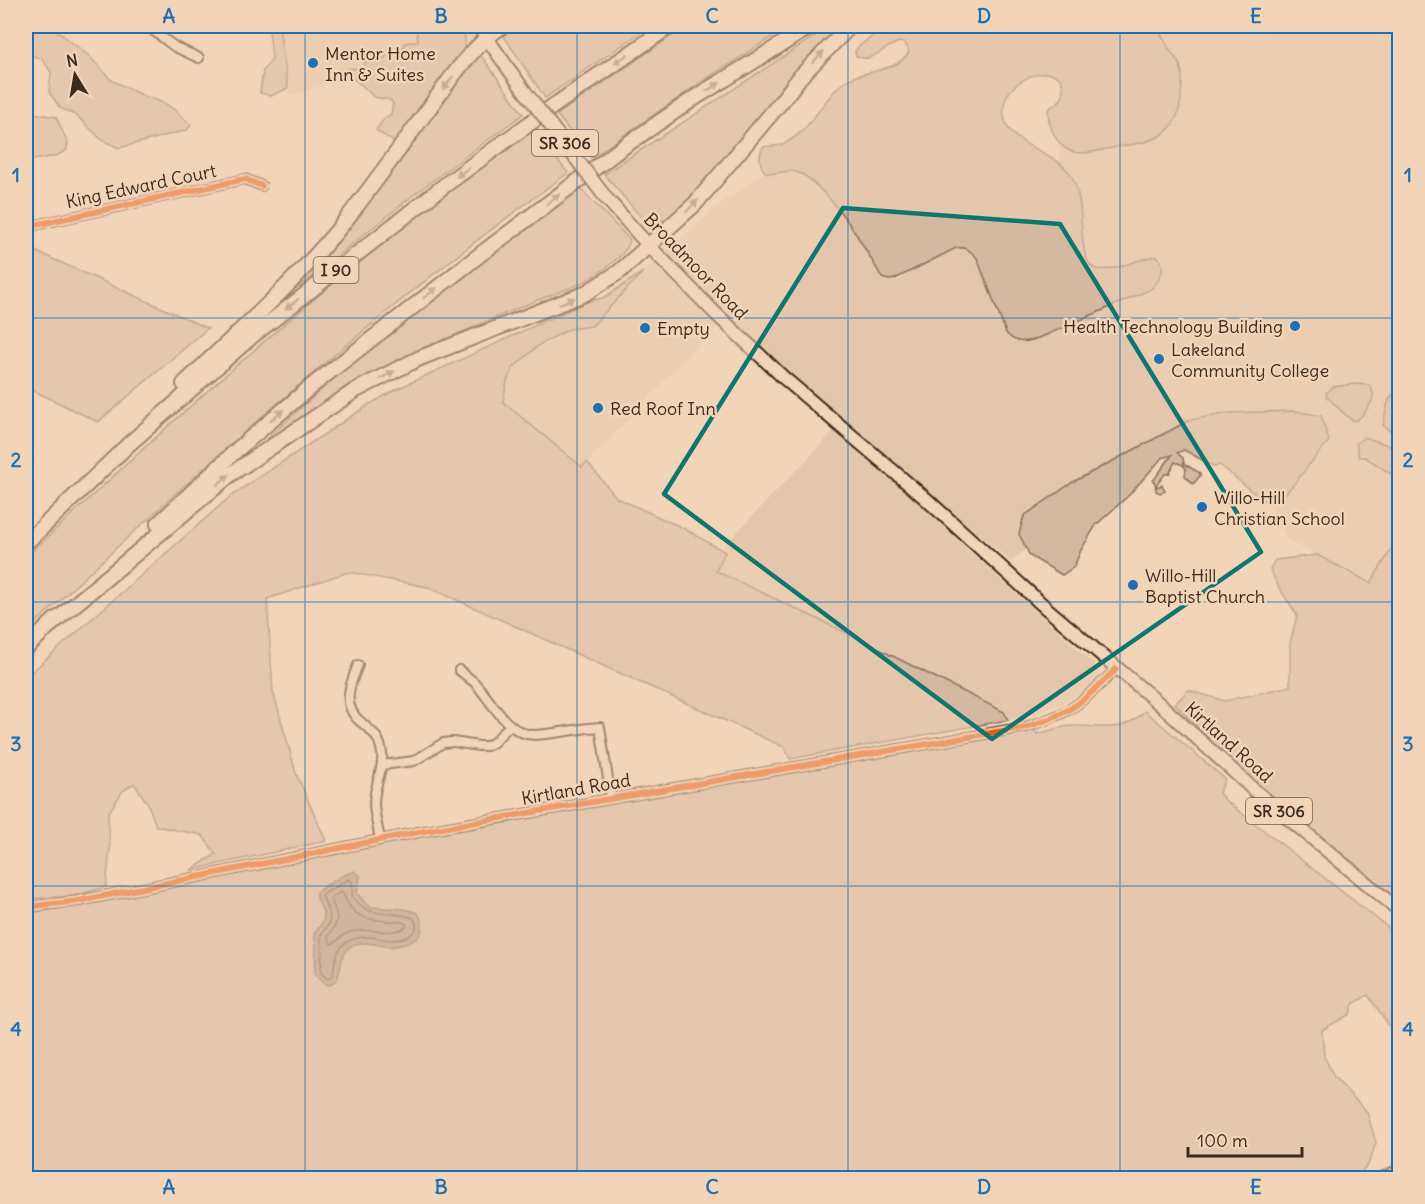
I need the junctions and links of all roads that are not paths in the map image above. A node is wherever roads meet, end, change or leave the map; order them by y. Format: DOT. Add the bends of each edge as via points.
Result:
graph roads {
  1 [pos="147,26"];
  2 [pos="502,26"];
  3 [pos="670,26"];
  4 [pos="811,26"];
  5 [pos="850,26"];
  6 [pos="481,31"];
  7 [pos="199,58"];
  8 [pos="262,186"];
  9 [pos="26,227"];
  10 [pos="649,246"];
  11 [pos="925,498"];
  12 [pos="54,516"];
  13 [pos="26,543"];
  14 [pos="49,626"];
  15 [pos="26,648"];
  16 [pos="358,665"];
  17 [pos="1116,669"];
  18 [pos="459,670"];
  19 [pos="510,725"];
  20 [pos="382,765"];
  21 [pos="611,798"];
  22 [pos="380,839"];
  23 [pos="26,907"];
  24 [pos="1400,911"];
  25 [pos="1400,1170"];
  26 [pos="1381,1179"];
  1 -- 7 [label="street" via="175,47"];
  2 -- 6 [label="highway"];
  3 -- 12 [label="highway, I 90, one-way" via="454,178 251,337"];
  14 -- 4 [label="highway, one-way" via="239,448 314,384 605,159"];
  10 -- 5 [label="highway, one-way" via="694,204 800,77"];
  6 -- 10 [label="main road, Broadmoor Road / SR 306, bridge" via="606,198"];
  6 -- 12 [label="highway, one-way" via="450,80 314,257"];
  8 -- 9 [label="street, King Edward Court" via="245,179"];
  10 -- 11 [label="main road, Broadmoor Road / SR 306" via="769,364"];
  14 -- 10 [label="highway, one-way" via="231,474 356,390 420,358 584,294 619,272"];
  11 -- 17 [label="main road, Kirtland Road / SR 306"];
  12 -- 13 [label="highway, I 90"];
  14 -- 15 [label="highway"];
  16 -- 20 [label="street" via="348,688 348,706 359,722 374,732 381,748"];
  17 -- 21 [label="street, Kirtland Road" via="1068,712 1026,727"];
  17 -- 24 [label="main road, Kirtland Road / SR 306"];
  18 -- 19 [label="street"];
  19 -- 20 [label="street" via="487,746 443,743 414,761"];
  19 -- 21 [label="street" via="534,735 600,727"];
  20 -- 22 [label="street" via="374,803"];
  21 -- 22 [label="street, Kirtland Road"];
  22 -- 23 [label="street, Kirtland Road" via="79,901"];
  25 -- 26 [label="street"];
}
